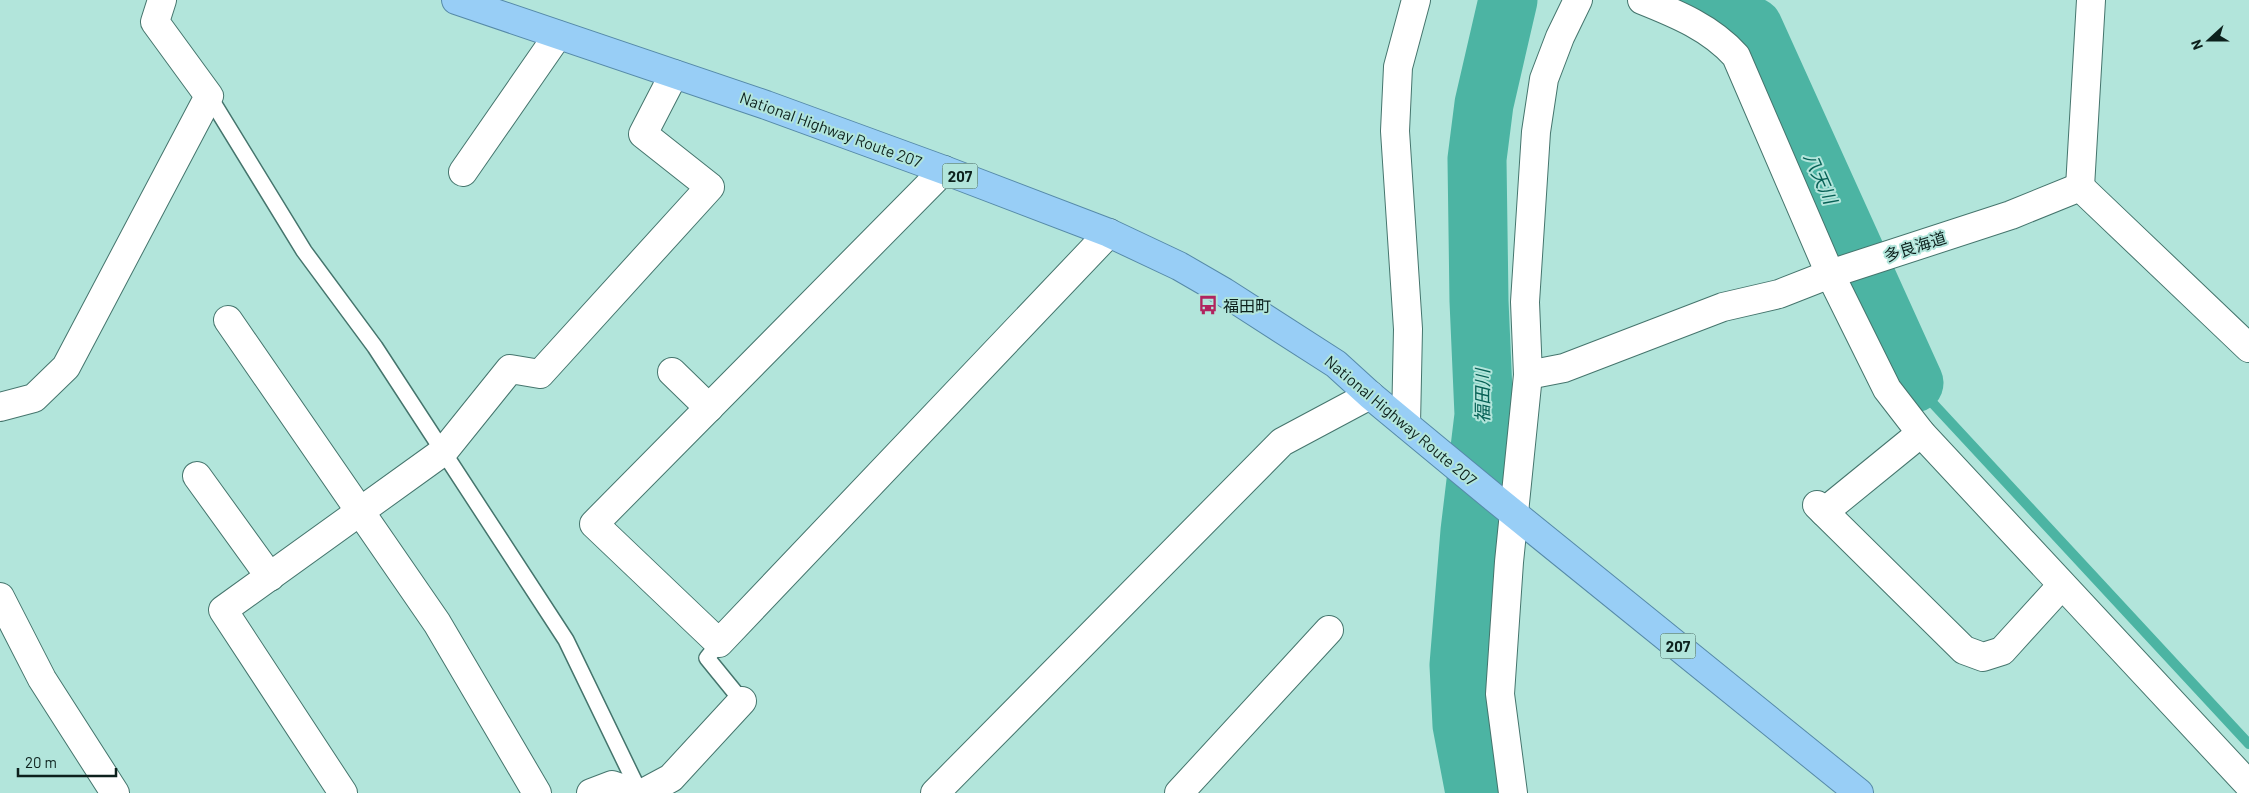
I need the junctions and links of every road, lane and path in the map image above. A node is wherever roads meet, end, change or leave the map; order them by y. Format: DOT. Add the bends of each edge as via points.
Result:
graph roads {
  1 [pos="162,0"];
  2 [pos="456,0"];
  3 [pos="1416,0"];
  4 [pos="1578,0"];
  5 [pos="1642,0"];
  6 [pos="2091,0"];
  7 [pos="558,35"];
  8 [pos="674,74"];
  9 [pos="209,96"];
  10 [pos="944,170"];
  11 [pos="463,172"];
  12 [pos="2080,187"];
  13 [pos="1109,233"];
  14 [pos="1830,274"];
  15 [pos="228,320"];
  16 [pos="2249,348"];
  17 [pos="672,372"];
  18 [pos="1528,375"];
  19 [pos="1370,395"];
  20 [pos="0,407"];
  21 [pos="709,408"];
  22 [pos="1414,430"];
  23 [pos="1921,433"];
  24 [pos="444,451"];
  25 [pos="197,476"];
  26 [pos="1506,506"];
  27 [pos="359,512"];
  28 [pos="270,576"];
  29 [pos="2062,585"];
  30 [pos="0,598"];
  31 [pos="1329,630"];
  32 [pos="719,642"];
  33 [pos="742,701"];
  34 [pos="2249,785"];
  35 [pos="2249,790"];
  36 [pos="1516,791"];
  37 [pos="115,793"];
  38 [pos="344,793"];
  39 [pos="537,793"];
  40 [pos="591,793"];
  41 [pos="636,793"];
  42 [pos="642,793"];
  43 [pos="934,793"];
  44 [pos="1179,793"];
  45 [pos="1859,793"];
  46 [pos="2243,793"];
  1 -- 9 [label="street" via="155,22"];
  2 -- 7 [label="highway, National Highway Route 207 / 207"];
  3 -- 22 [label="street" via="1398,67 1395,130"];
  4 -- 18 [label="street" via="1544,79 1536,132 1525,302"];
  5 -- 14 [label="street" via="1679,15 1722,40 1736,56"];
  6 -- 12 [label="street"];
  7 -- 8 [label="highway, National Highway Route 207 / 207"];
  7 -- 11 [label="street"];
  8 -- 10 [label="highway, National Highway Route 207 / 207"];
  8 -- 24 [label="street" via="643,134 710,187 540,374 510,369"];
  9 -- 20 [label="street" via="66,366 34,398"];
  9 -- 24 [label="lane" via="304,251"];
  10 -- 13 [label="highway, National Highway Route 207 / 207"];
  10 -- 21 [label="street"];
  12 -- 14 [label="street, 多良海道" via="2011,215"];
  12 -- 16 [label="street"];
  13 -- 19 [label="highway, National Highway Route 207 / 207" via="1179,266 1224,292 1336,364"];
  13 -- 32 [label="street"];
  14 -- 18 [label="street, 多良海道" via="1779,294 1723,307 1564,368"];
  14 -- 23 [label="street" via="1887,389"];
  15 -- 27 [label="street"];
  17 -- 21 [label="street"];
  18 -- 26 [label="street"];
  19 -- 22 [label="highway, National Highway Route 207 / 207"];
  19 -- 43 [label="street" via="1282,442"];
  21 -- 32 [label="street" via="594,524"];
  22 -- 26 [label="highway, National Highway Route 207 / 207"];
  23 -- 29 [label="street"];
  23 -- 29 [label="street" via="1820,508 1964,650 1983,657 2002,651"];
  24 -- 27 [label="street"];
  24 -- 42 [label="lane" via="566,640"];
  25 -- 28 [label="street"];
  26 -- 36 [label="street" via="1500,694"];
  26 -- 45 [label="highway, National Highway Route 207 / 207"];
  27 -- 28 [label="street"];
  27 -- 39 [label="street" via="437,623"];
  28 -- 38 [label="street" via="223,610"];
  29 -- 34 [label="street"];
  30 -- 37 [label="street" via="42,680"];
  31 -- 44 [label="street"];
  32 -- 33 [label="lane" via="707,658"];
  33 -- 42 [label="street" via="671,778"];
  35 -- 46 [label="street"];
  40 -- 41 [label="street" via="612,785"];
}
